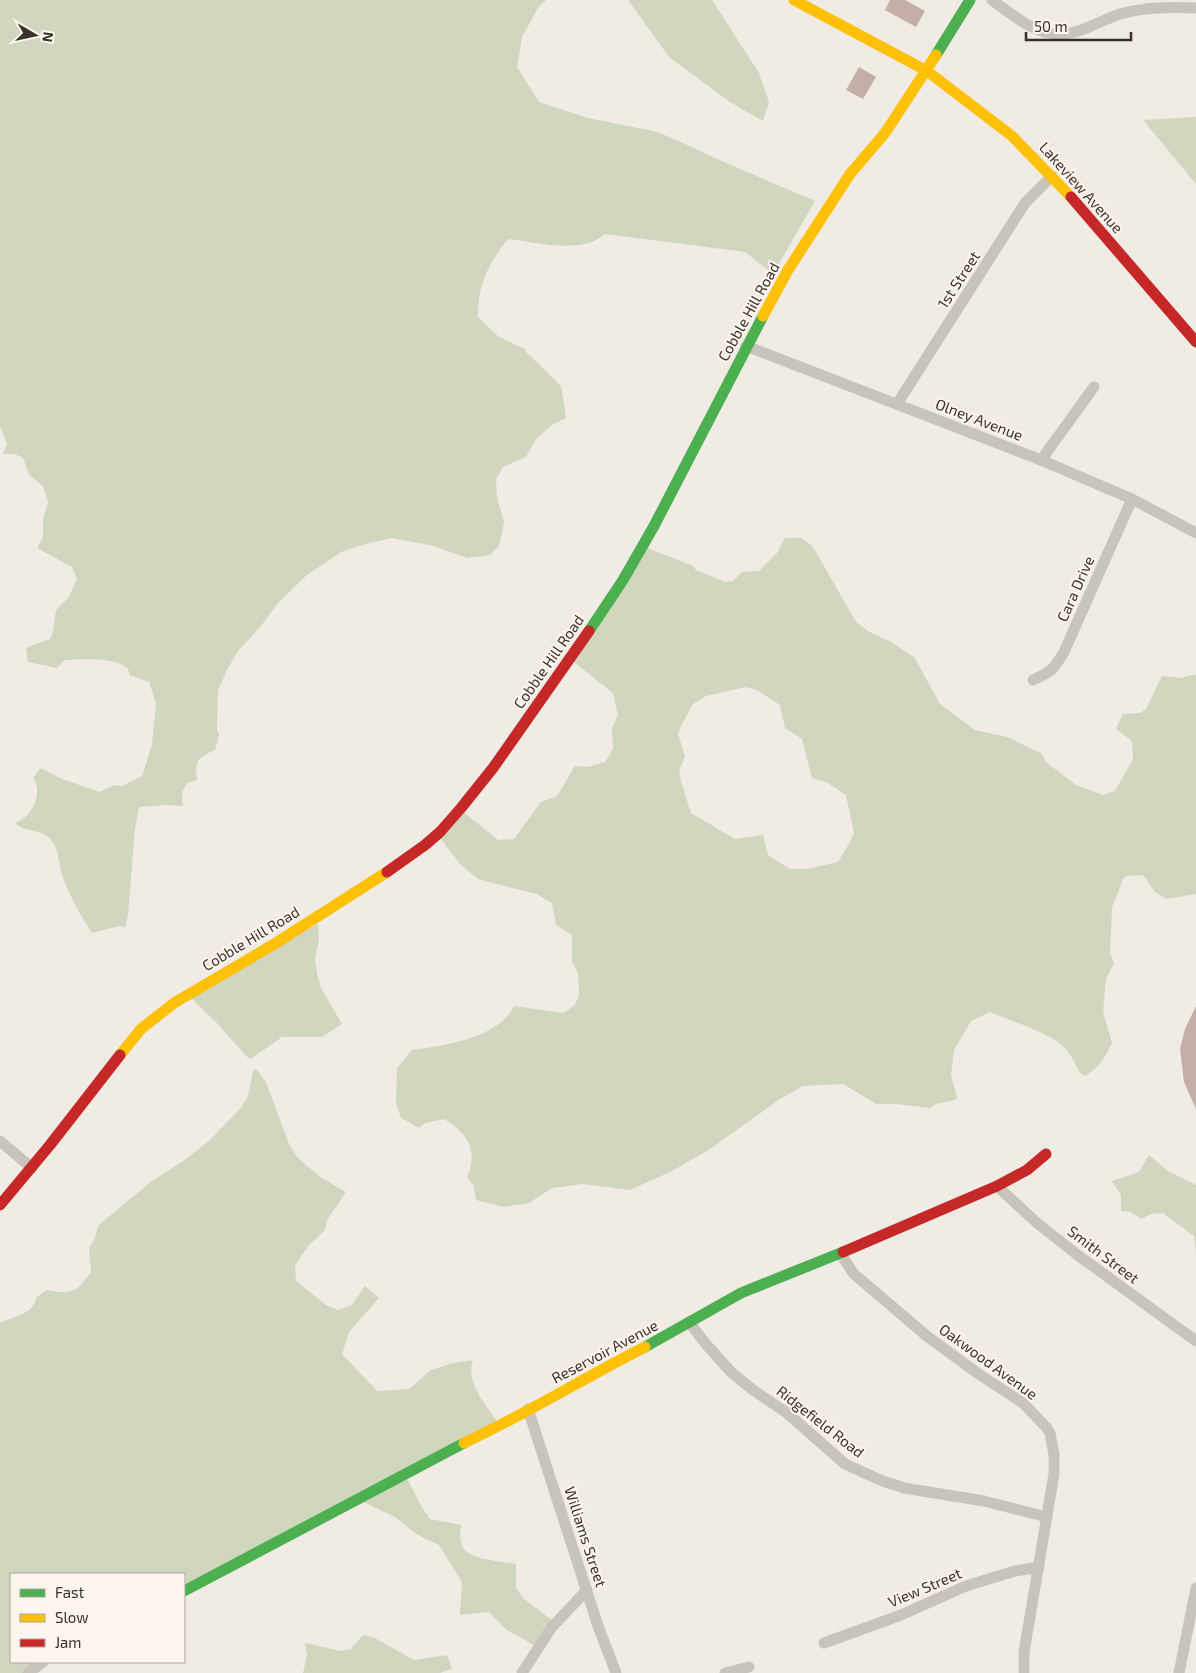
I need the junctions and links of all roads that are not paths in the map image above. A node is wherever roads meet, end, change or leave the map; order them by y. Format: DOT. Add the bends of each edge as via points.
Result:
graph roads {
  1 [pos="794,0"];
  2 [pos="970,0"];
  3 [pos="992,0"];
  4 [pos="1196,8"];
  5 [pos="927,71"];
  6 [pos="1052,176"];
  7 [pos="1196,342"];
  8 [pos="746,346"];
  9 [pos="1094,387"];
  10 [pos="897,404"];
  11 [pos="1041,460"];
  12 [pos="1132,499"];
  13 [pos="1196,533"];
  14 [pos="1033,680"];
  15 [pos="0,1140"];
  16 [pos="1046,1154"];
  17 [pos="32,1168"];
  18 [pos="997,1186"];
  19 [pos="0,1205"];
  20 [pos="840,1253"];
  21 [pos="688,1322"];
  22 [pos="1196,1341"];
  23 [pos="528,1410"];
  24 [pos="1048,1517"];
  25 [pos="1039,1567"];
  26 [pos="1196,1588"];
  27 [pos="185,1590"];
  28 [pos="587,1590"];
  29 [pos="824,1644"];
  30 [pos="42,1663"];
  31 [pos="749,1667"];
  32 [pos="28,1673"];
  33 [pos="522,1673"];
  34 [pos="616,1673"];
  35 [pos="726,1673"];
  36 [pos="1024,1673"];
  37 [pos="1179,1673"];
  1 -- 5 [label="street, Lakeview Avenue"];
  2 -- 5 [label="street, Cobble Hill Road"];
  3 -- 4 [label="street" via="1019,19 1053,34 1069,34 1120,14 1152,8"];
  5 -- 6 [label="street, Lakeview Avenue" via="1012,136"];
  5 -- 8 [label="street, Cobble Hill Road" via="884,134 850,174 808,237"];
  6 -- 7 [label="street, Lakeview Avenue"];
  6 -- 10 [label="street, 1st Street" via="1025,203"];
  8 -- 10 [label="street, Olney Avenue"];
  8 -- 17 [label="street, Cobble Hill Road" via="623,580 580,646 461,808 425,845 381,876 174,1003 141,1029"];
  9 -- 11 [label="street"];
  10 -- 11 [label="street, Olney Avenue"];
  11 -- 12 [label="street, Olney Avenue"];
  12 -- 13 [label="street, Olney Avenue"];
  12 -- 14 [label="street, Cara Drive" via="1064,652 1049,673"];
  15 -- 17 [label="street"];
  16 -- 18 [label="street, Reservoir Avenue" via="1027,1170"];
  17 -- 19 [label="street, Cobble Hill Road"];
  18 -- 20 [label="street, Reservoir Avenue"];
  18 -- 22 [label="street, Smith Street" via="1078,1256"];
  20 -- 21 [label="street, Reservoir Avenue" via="741,1293"];
  20 -- 24 [label="street, Oakwood Avenue" via="854,1274 910,1322 1023,1403 1046,1427 1054,1455"];
  21 -- 23 [label="street, Reservoir Avenue"];
  21 -- 24 [label="street, Ridgefield Road" via="731,1372 787,1413 845,1464 904,1488 984,1500"];
  23 -- 27 [label="street, Reservoir Avenue"];
  23 -- 28 [label="street, Williams Street"];
  24 -- 25 [label="street, Oakwood Avenue"];
  25 -- 29 [label="street, View Street" via="966,1586"];
  25 -- 36 [label="street, Oakwood Avenue" via="1024,1652"];
  26 -- 37 [label="street"];
  28 -- 33 [label="street" via="552,1627"];
  28 -- 34 [label="street, Williams Street"];
  30 -- 32 [label="street"];
  31 -- 35 [label="street"];
}
